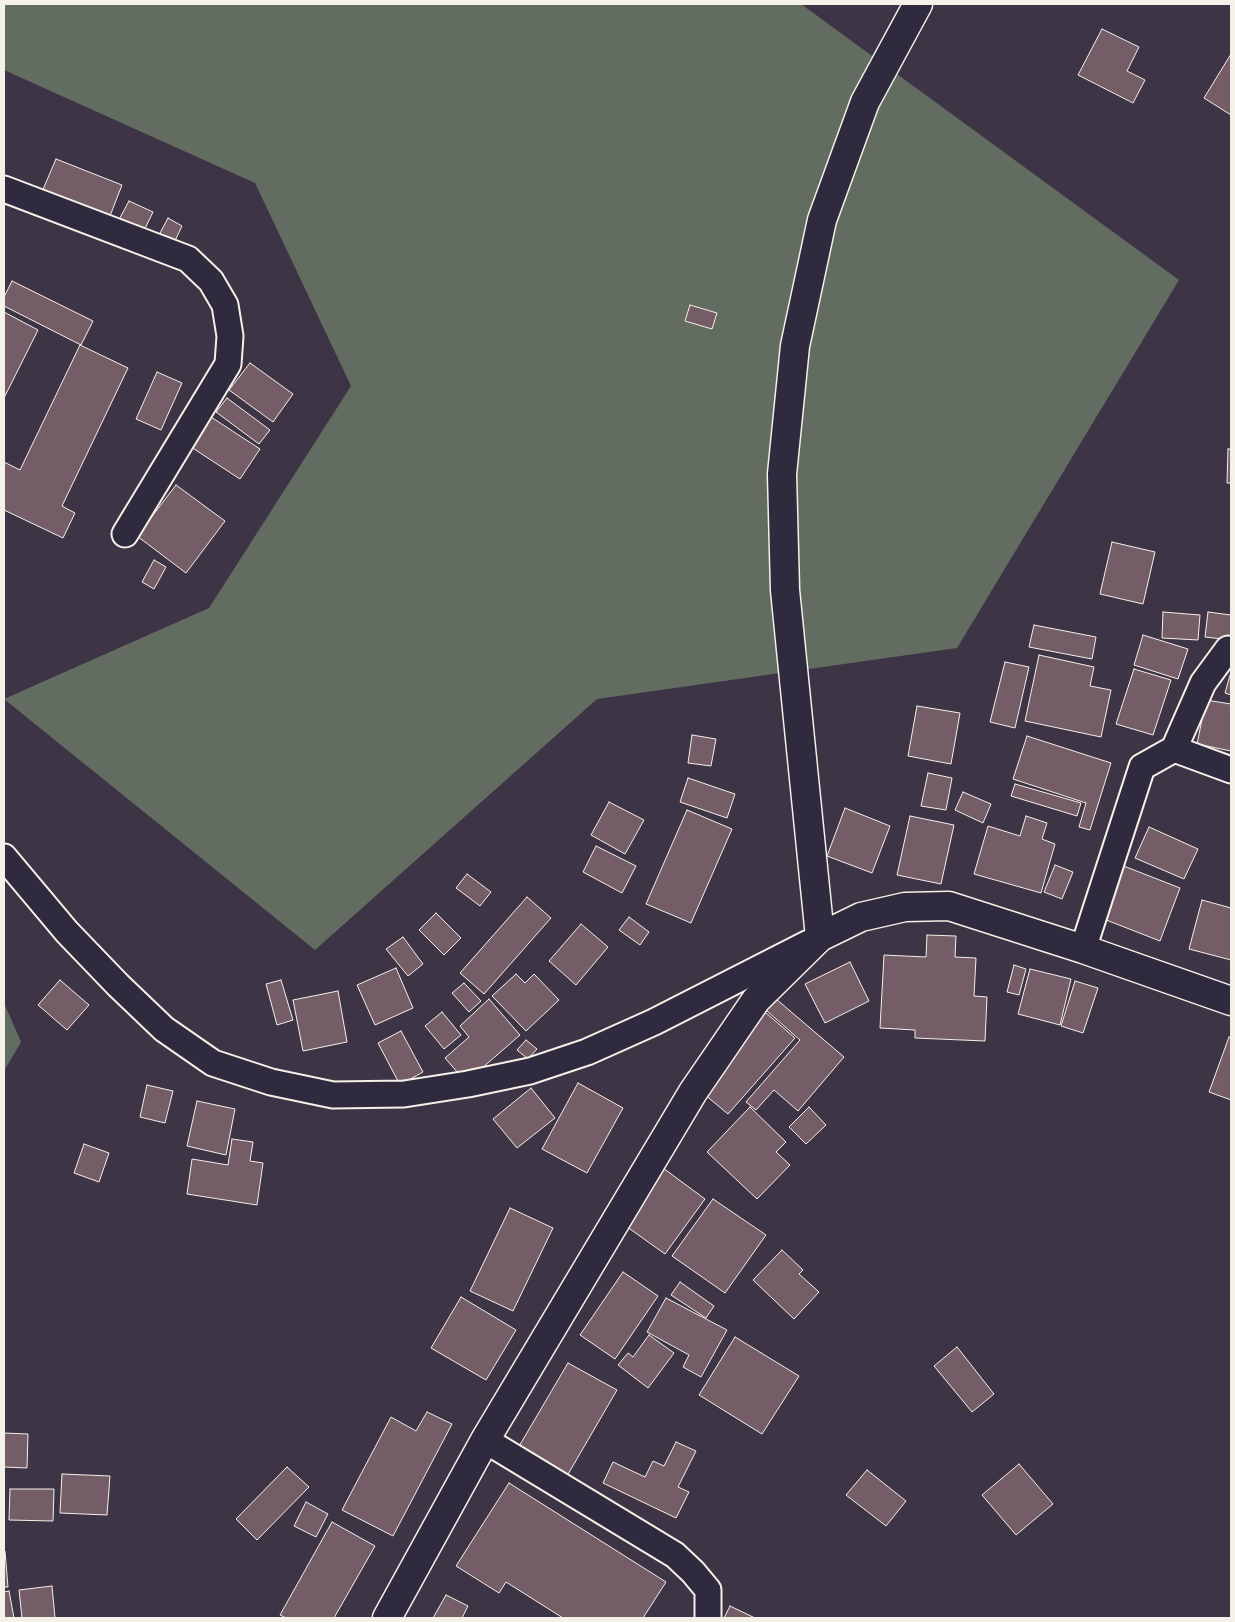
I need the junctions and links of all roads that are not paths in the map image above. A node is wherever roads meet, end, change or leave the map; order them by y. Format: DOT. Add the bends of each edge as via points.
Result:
graph roads {
  1 [pos="918,4"];
  2 [pos="4,189"];
  3 [pos="125,534"];
  4 [pos="1228,649"];
  5 [pos="1174,749"];
  6 [pos="1231,770"];
  7 [pos="4,857"];
  8 [pos="820,937"];
  9 [pos="1083,949"];
  10 [pos="1231,1001"];
  11 [pos="485,1440"];
  12 [pos="387,1618"];
  13 [pos="708,1618"];
  1 -- 8 [label="street" via="865,102 822,220 795,346 782,474 785,590"];
  2 -- 3 [label="street" via="188,259 211,282 225,304 230,336 228,364"];
  4 -- 5 [label="street" via="1203,683"];
  5 -- 6 [label="street"];
  5 -- 9 [label="street" via="1142,767"];
  7 -- 8 [label="street" via="67,932 164,1029 213,1063 271,1082 333,1095 404,1094 530,1071 587,1052 654,1022"];
  8 -- 9 [label="street" via="861,917 905,907 949,906"];
  8 -- 11 [label="street" via="756,1000 694,1092"];
  9 -- 10 [label="street"];
  11 -- 12 [label="street"];
  11 -- 13 [label="street" via="675,1555 708,1590"];
}
